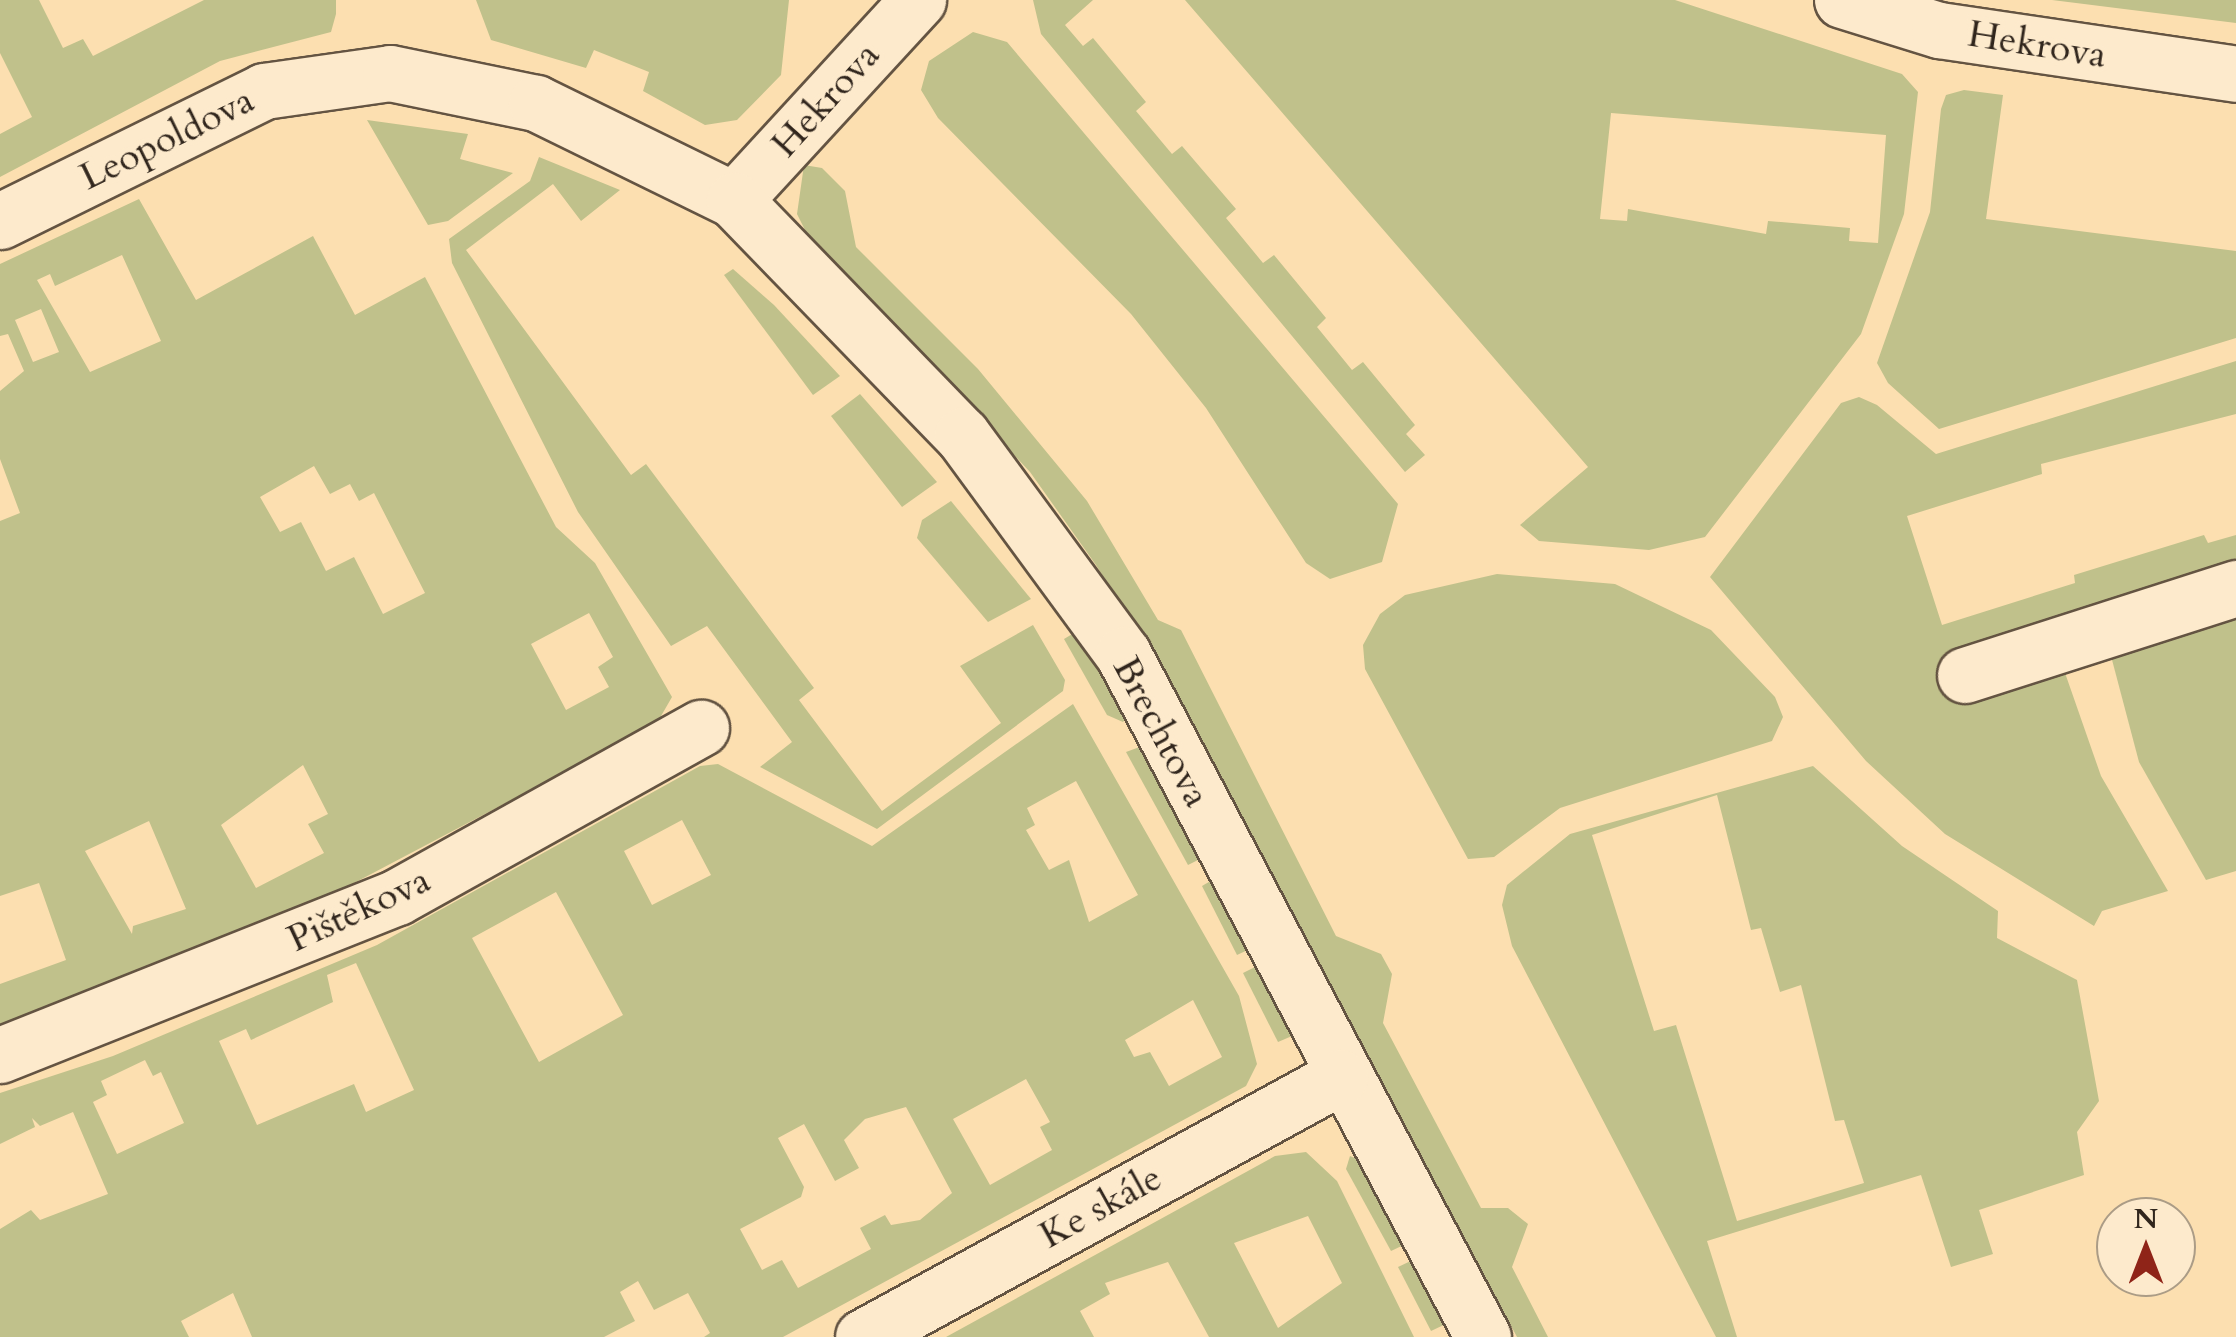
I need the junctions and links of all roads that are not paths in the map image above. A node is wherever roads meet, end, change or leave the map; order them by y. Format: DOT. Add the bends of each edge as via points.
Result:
graph roads {
  1 [pos="918,0"];
  2 [pos="1842,0"];
  3 [pos="2236,74"];
  4 [pos="734,200"];
  5 [pos="0,221"];
  6 [pos="2236,588"];
  7 [pos="1965,675"];
  8 [pos="701,728"];
  9 [pos="0,1056"];
  10 [pos="1340,1078"];
  11 [pos="863,1337"];
  12 [pos="1483,1337"];
  1 -- 4 [label="street, Hekrova"];
  2 -- 3 [label="street, Hekrova" via="1939,30"];
  4 -- 5 [label="street, Leopoldova" via="536,104 390,74 264,90"];
  4 -- 10 [label="street, Brechtova" via="962,435 1123,654"];
  6 -- 7 [label="street"];
  8 -- 9 [label="street, Pištěkova" via="397,897"];
  10 -- 11 [label="street, Ke skále"];
  10 -- 12 [label="street, Brechtova"];
}
